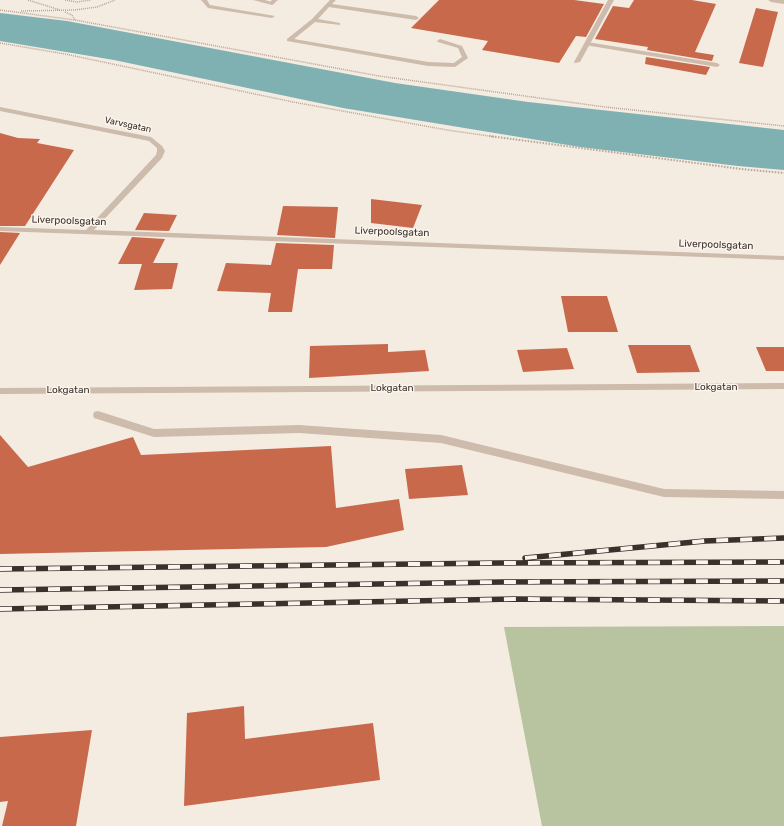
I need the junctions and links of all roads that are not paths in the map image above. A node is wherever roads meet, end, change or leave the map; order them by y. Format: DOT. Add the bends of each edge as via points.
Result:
graph roads {
  1 [pos="204,0"];
  2 [pos="256,0"];
  3 [pos="333,0"];
  4 [pos="611,0"];
  5 [pos="771,0"];
  6 [pos="274,1"];
  7 [pos="784,2"];
  8 [pos="328,5"];
  9 [pos="272,16"];
  10 [pos="416,18"];
  11 [pos="314,20"];
  12 [pos="338,24"];
  13 [pos="440,40"];
  14 [pos="587,44"];
  15 [pos="577,62"];
  16 [pos="717,65"];
  17 [pos="0,109"];
  18 [pos="0,229"];
  19 [pos="88,232"];
  20 [pos="784,258"];
  21 [pos="784,386"];
  22 [pos="0,391"];
  23 [pos="98,414"];
  24 [pos="784,495"];
  1 -- 9 [label="street" via="208,6"];
  2 -- 6 [label="street"];
  3 -- 8 [label="street"];
  4 -- 14 [label="street"];
  5 -- 7 [label="street"];
  8 -- 10 [label="street"];
  8 -- 11 [label="street"];
  11 -- 12 [label="street"];
  11 -- 13 [label="street" via="289,40 428,64 455,65 465,58 460,47"];
  14 -- 15 [label="street"];
  14 -- 16 [label="street"];
  17 -- 19 [label="street, Varvsgatan" via="151,139 160,147 159,156"];
  18 -- 19 [label="street, Liverpoolsgatan"];
  19 -- 20 [label="street, Liverpoolsgatan"];
  21 -- 22 [label="street, Lokgatan"];
  23 -- 24 [label="street" via="154,433 299,429 441,439 664,493"];
}
